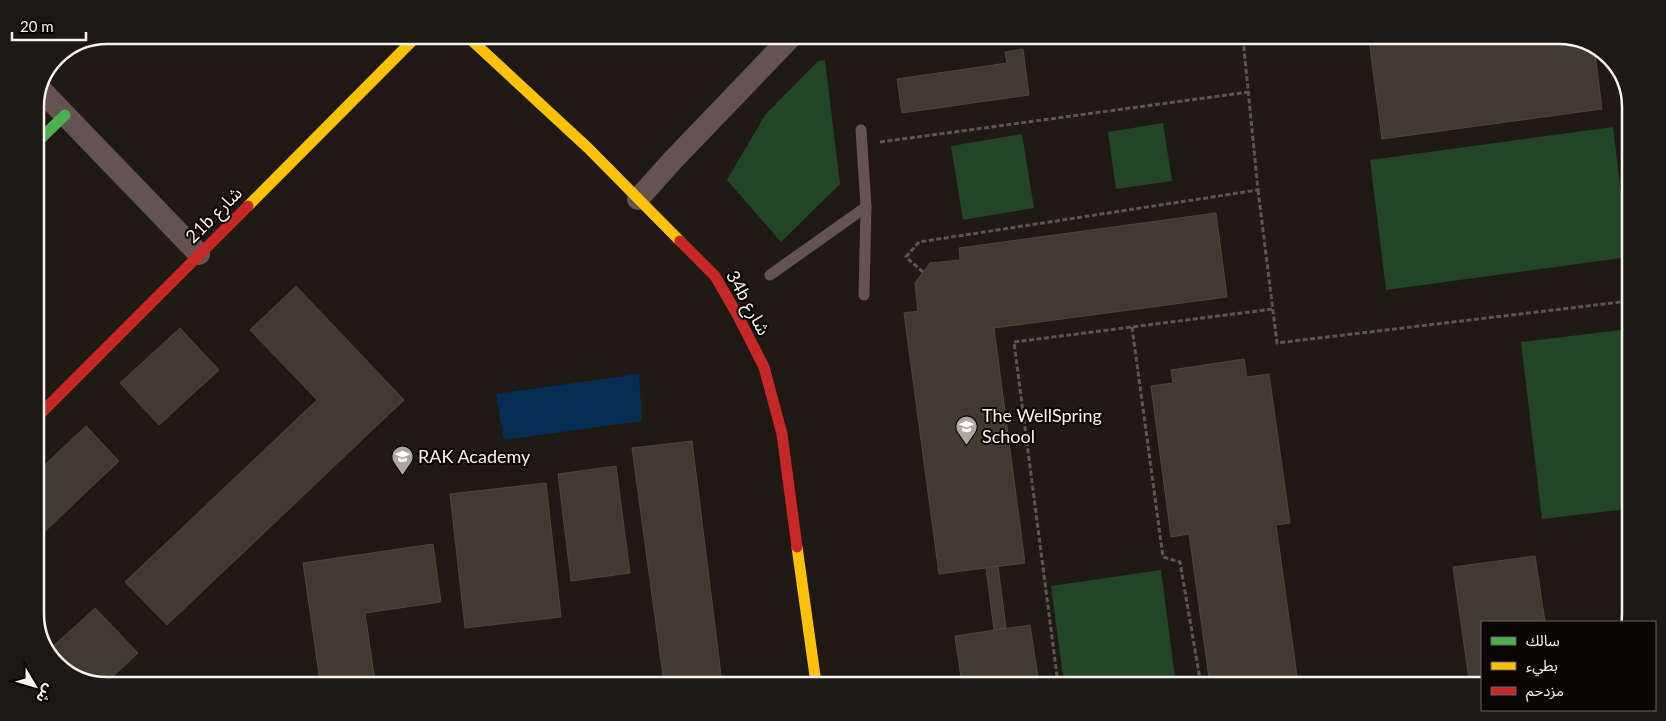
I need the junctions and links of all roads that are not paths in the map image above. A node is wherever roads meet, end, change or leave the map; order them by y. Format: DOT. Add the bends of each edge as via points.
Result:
graph roads {
  1 [pos="409,44"];
  2 [pos="476,44"];
  3 [pos="785,44"];
  4 [pos="45,94"];
  5 [pos="65,114"];
  6 [pos="861,130"];
  7 [pos="44,135"];
  8 [pos="638,199"];
  9 [pos="866,206"];
  10 [pos="200,254"];
  11 [pos="770,275"];
  12 [pos="864,295"];
  13 [pos="44,410"];
  14 [pos="815,677"];
  1 -- 10 [label="street, 21b شارع"];
  2 -- 8 [label="street, 34b شارع"];
  3 -- 8 [label="street"];
  4 -- 5 [label="street"];
  5 -- 7 [label="street"];
  5 -- 10 [label="street"];
  6 -- 9 [label="lane"];
  8 -- 14 [label="street, 34b شارع" via="715,276 764,367 782,434"];
  9 -- 11 [label="lane"];
  9 -- 12 [label="lane"];
  10 -- 13 [label="street, 21b شارع"];
}
